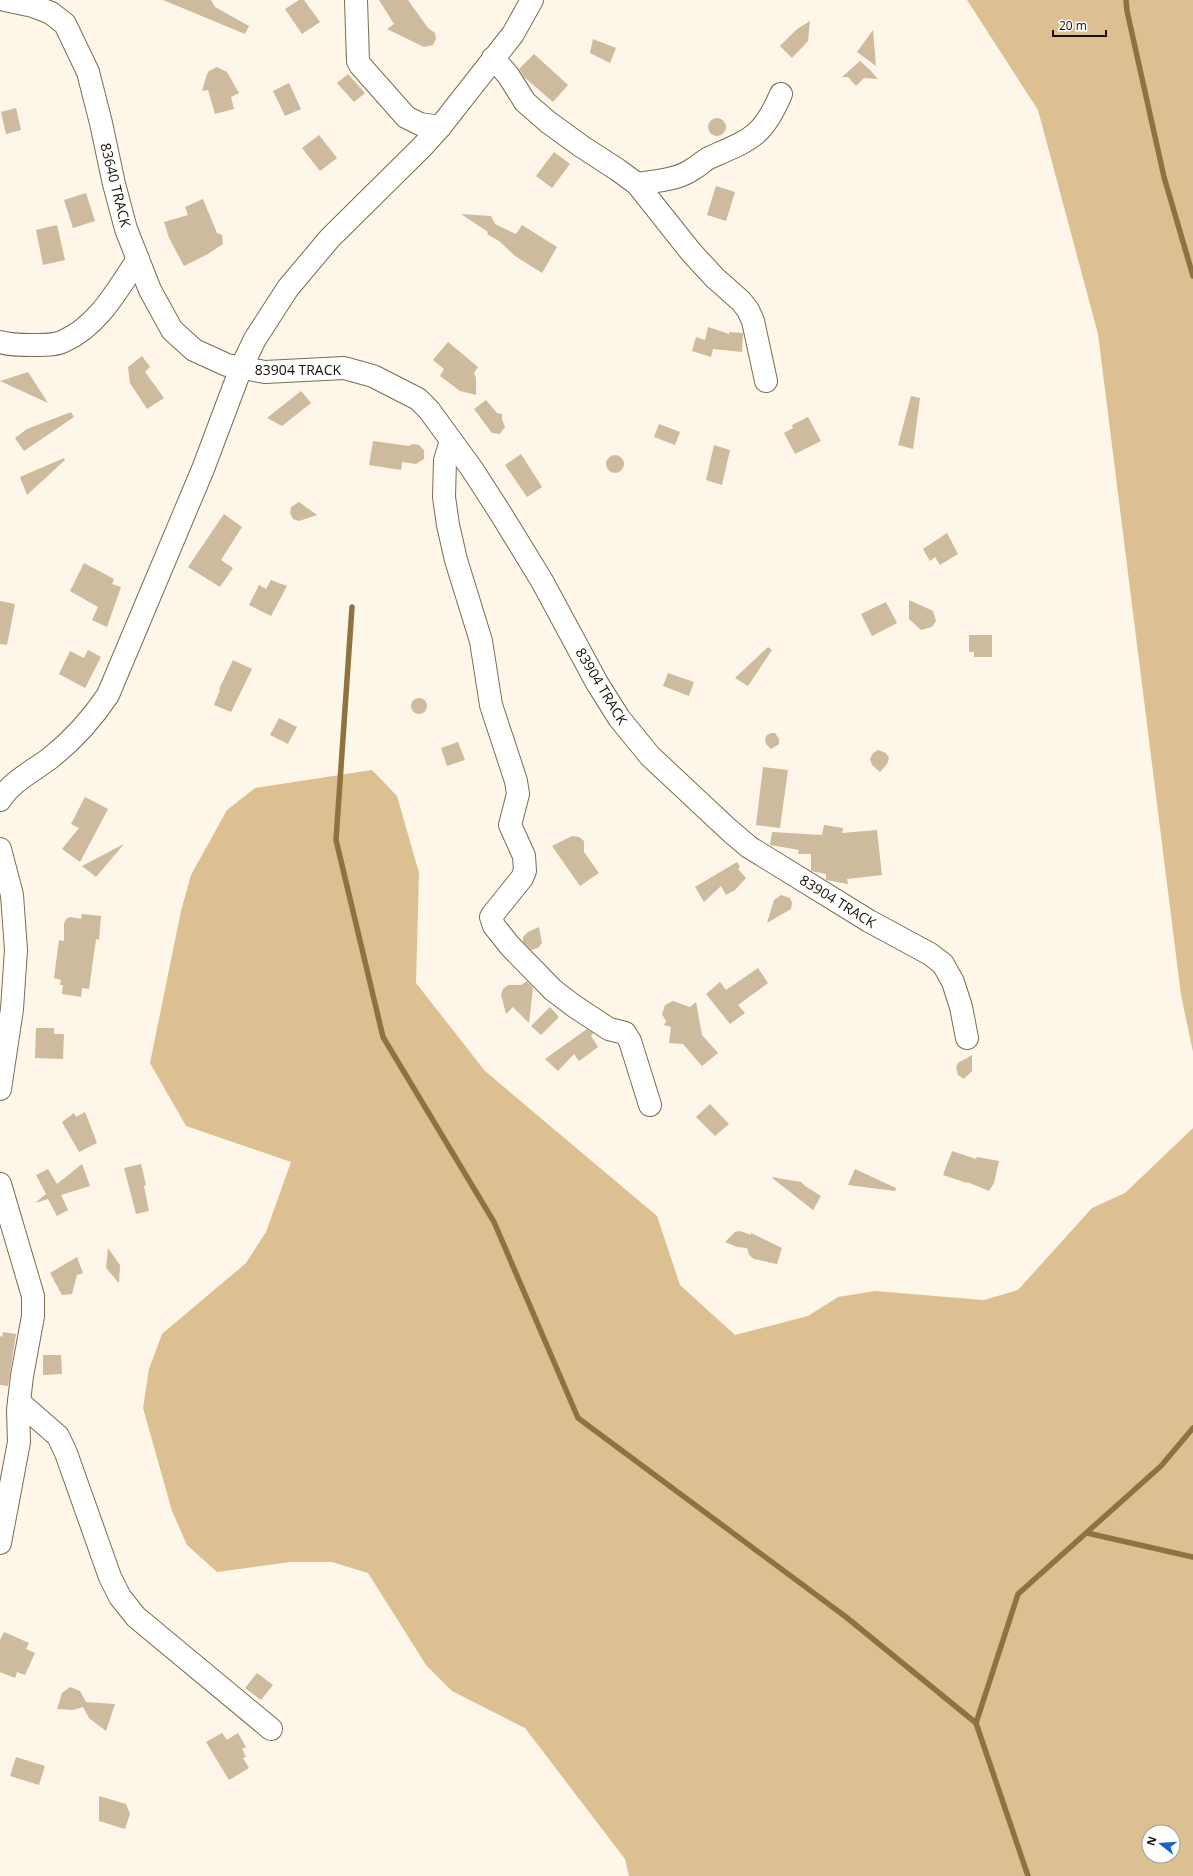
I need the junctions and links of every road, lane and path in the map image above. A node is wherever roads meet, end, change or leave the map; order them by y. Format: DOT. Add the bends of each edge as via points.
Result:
graph roads {
  1 [pos="5,0"];
  2 [pos="356,0"];
  3 [pos="532,0"];
  4 [pos="494,58"];
  5 [pos="781,94"];
  6 [pos="440,127"];
  7 [pos="637,184"];
  8 [pos="138,259"];
  9 [pos="0,342"];
  10 [pos="241,368"];
  11 [pos="766,381"];
  12 [pos="451,441"];
  13 [pos="0,800"];
  14 [pos="0,849"];
  15 [pos="967,1038"];
  16 [pos="0,1089"];
  17 [pos="650,1105"];
  18 [pos="0,1184"];
  19 [pos="19,1402"];
  20 [pos="0,1543"];
  21 [pos="272,1729"];
  1 -- 8 [label="street, 83640 TRACK" via="51,13 65,24 88,72 126,229"];
  2 -- 6 [label="street" via="358,61 362,69 406,117 420,124"];
  3 -- 4 [label="street" via="513,34"];
  4 -- 6 [label="street"];
  4 -- 7 [label="street" via="524,102 581,146"];
  5 -- 7 [label="street" via="766,125 737,146 710,157 684,174"];
  6 -- 10 [label="street" via="330,238 288,288 255,339"];
  7 -- 11 [label="street" via="691,252 748,310 753,321"];
  8 -- 9 [label="street" via="91,323 64,342 51,345"];
  8 -- 10 [label="street, 83640 TRACK" via="150,290 172,330 194,350"];
  10 -- 12 [label="street, 83904 TRACK" via="265,372 344,368 373,376 418,399"];
  10 -- 13 [label="street" via="203,470 108,695 80,730"];
  12 -- 15 [label="street, 83904 TRACK" via="521,546 619,718 650,756 749,846 943,964 953,982"];
  12 -- 17 [label="street" via="445,460 444,497 448,525 481,642 491,704 516,781 518,794 510,825 526,863 522,878 491,917 494,926 510,946 553,990 609,1029 625,1033"];
  14 -- 16 [label="street" via="12,895 16,950 12,1009"];
  18 -- 19 [label="street" via="33,1296 33,1316"];
  19 -- 20 [label="street" via="19,1442"];
  19 -- 21 [label="street" via="45,1424 66,1453 107,1570 120,1597 136,1617"];
}
